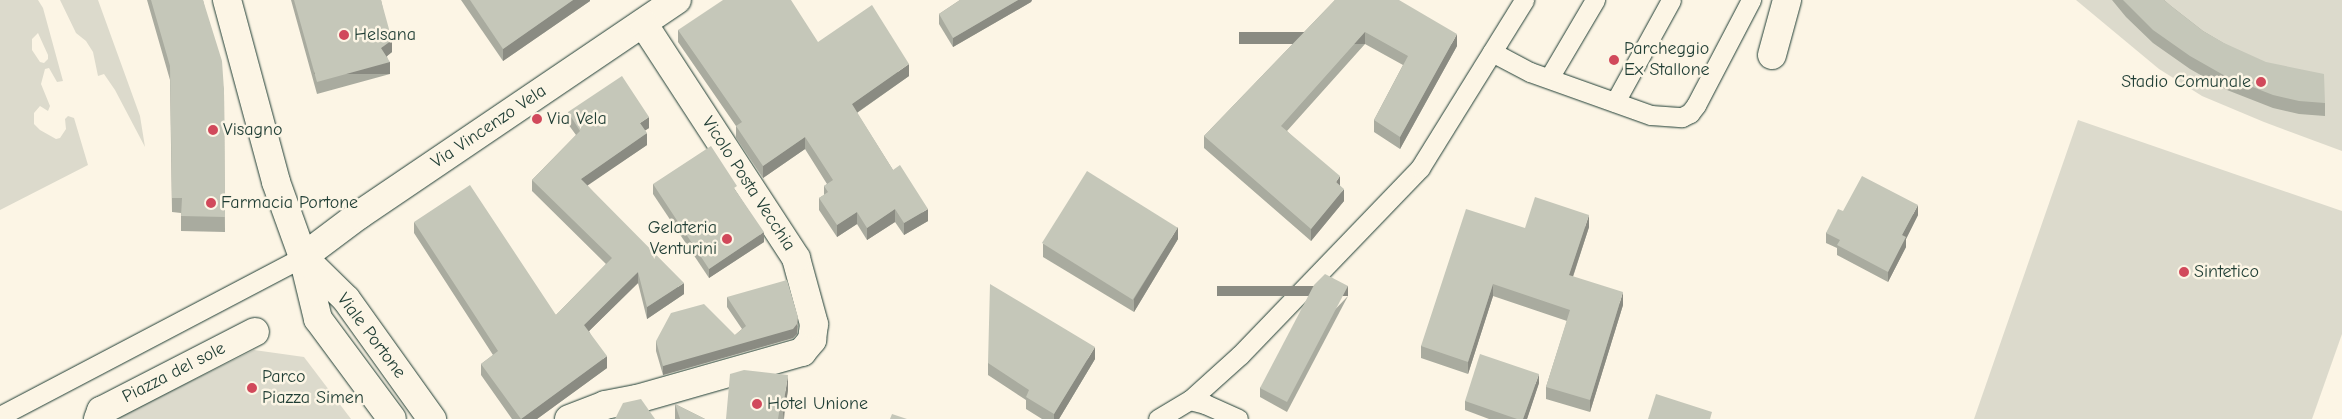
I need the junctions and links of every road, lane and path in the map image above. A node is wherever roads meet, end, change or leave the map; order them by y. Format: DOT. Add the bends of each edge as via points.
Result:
graph roads {
  1 [pos="227,0"];
  2 [pos="678,0"];
  3 [pos="1524,0"];
  4 [pos="1595,0"];
  5 [pos="1671,0"];
  6 [pos="1750,0"];
  7 [pos="1788,0"];
  8 [pos="643,23"];
  9 [pos="1492,52"];
  10 [pos="1772,55"];
  11 [pos="1549,78"];
  12 [pos="1615,102"];
  13 [pos="303,257"];
  14 [pos="255,332"];
  15 [pos="1190,400"];
  16 [pos="0,416"];
  17 [pos="98,419"];
  18 [pos="392,419"];
  19 [pos="432,419"];
  20 [pos="569,419"];
  21 [pos="1158,419"];
  22 [pos="1238,419"];
  1 -- 13 [label="street, Viale Portone" via="276,182"];
  2 -- 8 [label="street, Via Vincenzo Vela"];
  3 -- 9 [label="lane"];
  4 -- 11 [label="lane"];
  5 -- 12 [label="lane"];
  6 -- 12 [label="lane" via="1690,113 1682,118 1670,118"];
  7 -- 10 [label="street"];
  8 -- 13 [label="street, Via Vincenzo Vela" via="380,200"];
  8 -- 20 [label="street, Vicolo Posta Vecchia" via="796,258 814,324 812,340 802,352 605,406"];
  9 -- 11 [label="lane"];
  9 -- 15 [label="lane" via="1420,168 1240,354"];
  11 -- 12 [label="lane"];
  13 -- 16 [label="lane"];
  13 -- 18 [label="street, Viale Portone" via="318,319"];
  13 -- 19 [label="street, Viale Portone" via="346,299"];
  14 -- 17 [label="street, Piazza del sole" via="101,411"];
  15 -- 21 [label="lane"];
  15 -- 22 [label="lane"];
}
